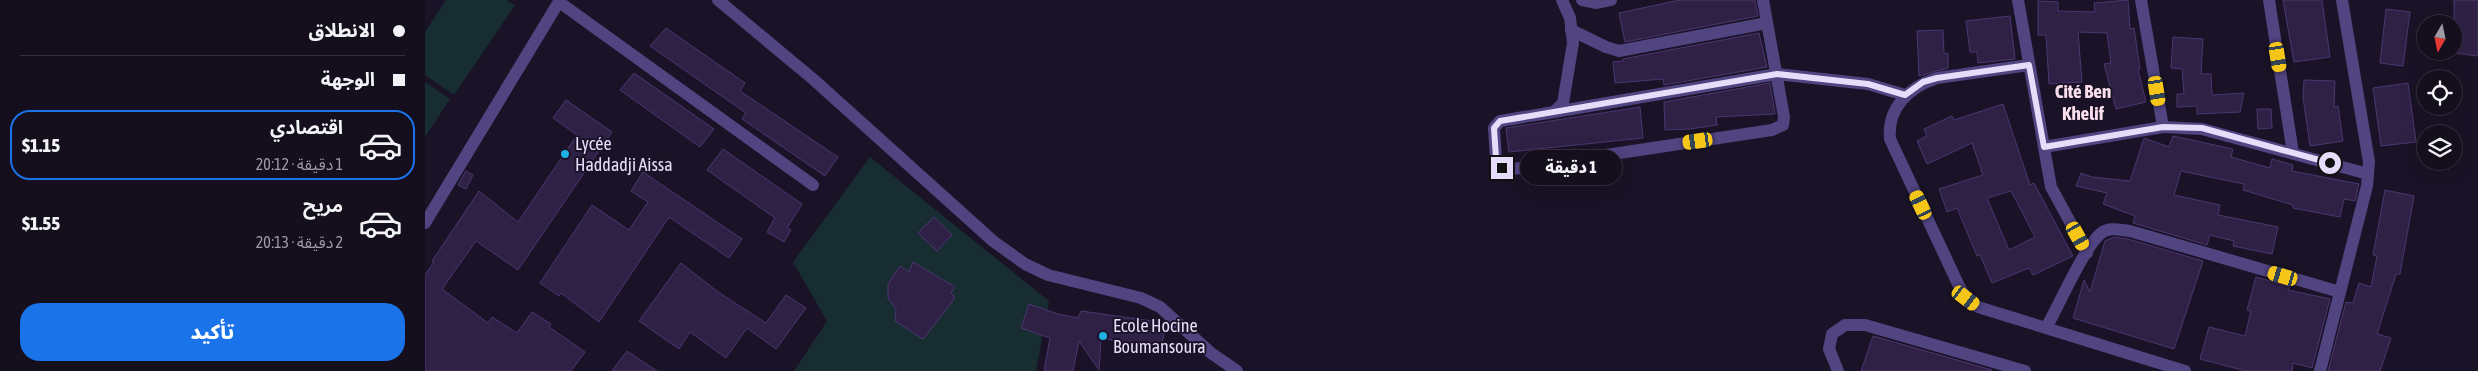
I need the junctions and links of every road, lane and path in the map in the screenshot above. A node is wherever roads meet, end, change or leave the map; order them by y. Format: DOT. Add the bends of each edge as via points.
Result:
graph roads {
  1 [pos="718,0"];
  2 [pos="1562,0"];
  3 [pos="1582,0"];
  4 [pos="1611,0"];
  5 [pos="1763,0"];
  6 [pos="2018,0"];
  7 [pos="2141,0"];
  8 [pos="2269,0"];
  9 [pos="2342,0"];
  10 [pos="560,1"];
  11 [pos="1767,23"];
  12 [pos="1571,30"];
  13 [pos="2029,65"];
  14 [pos="1777,74"];
  15 [pos="1905,95"];
  16 [pos="1554,112"];
  17 [pos="2163,127"];
  18 [pos="2044,147"];
  19 [pos="2293,153"];
  20 [pos="2368,174"];
  21 [pos="813,185"];
  22 [pos="425,223"];
  23 [pos="2087,253"];
  24 [pos="2340,292"];
  25 [pos="2046,328"];
  26 [pos="1237,371"];
  27 [pos="1838,371"];
  28 [pos="2025,371"];
  29 [pos="2185,371"];
  30 [pos="2320,371"];
  1 -- 26 [label="street" via="813,79 993,241 1025,264 1048,275 1141,298 1160,307 1211,353"];
  2 -- 12 [label="street"];
  3 -- 4 [label="street" via="1597,3"];
  5 -- 11 [label="street"];
  6 -- 13 [label="street"];
  7 -- 17 [label="street"];
  8 -- 19 [label="street"];
  9 -- 20 [label="street" via="2369,162"];
  10 -- 21 [label="street"];
  10 -- 22 [label="street"];
  11 -- 12 [label="street" via="1619,51"];
  11 -- 14 [label="street"];
  12 -- 16 [label="street" via="1573,43 1563,103"];
  13 -- 15 [label="street" via="1937,78 1923,82"];
  13 -- 18 [label="street"];
  14 -- 15 [label="street" via="1868,84"];
  14 -- 16 [label="street"];
  14 -- 16 [label="street" via="1784,117 1783,125 1771,130 1513,169 1502,168 1496,158 1494,128 1500,121"];
  15 -- 25 [label="street" via="1891,116 1890,139 1966,298 1978,307"];
  17 -- 18 [label="street"];
  17 -- 19 [label="street" via="2202,128"];
  18 -- 23 [label="street" via="2051,187"];
  19 -- 20 [label="street"];
  20 -- 24 [label="street"];
  23 -- 24 [label="street" via="2101,233 2111,228"];
  23 -- 25 [label="street"];
  24 -- 30 [label="street"];
  25 -- 29 [label="street"];
  27 -- 28 [label="street" via="1829,349 1833,334 1845,325 1865,325"];
}
